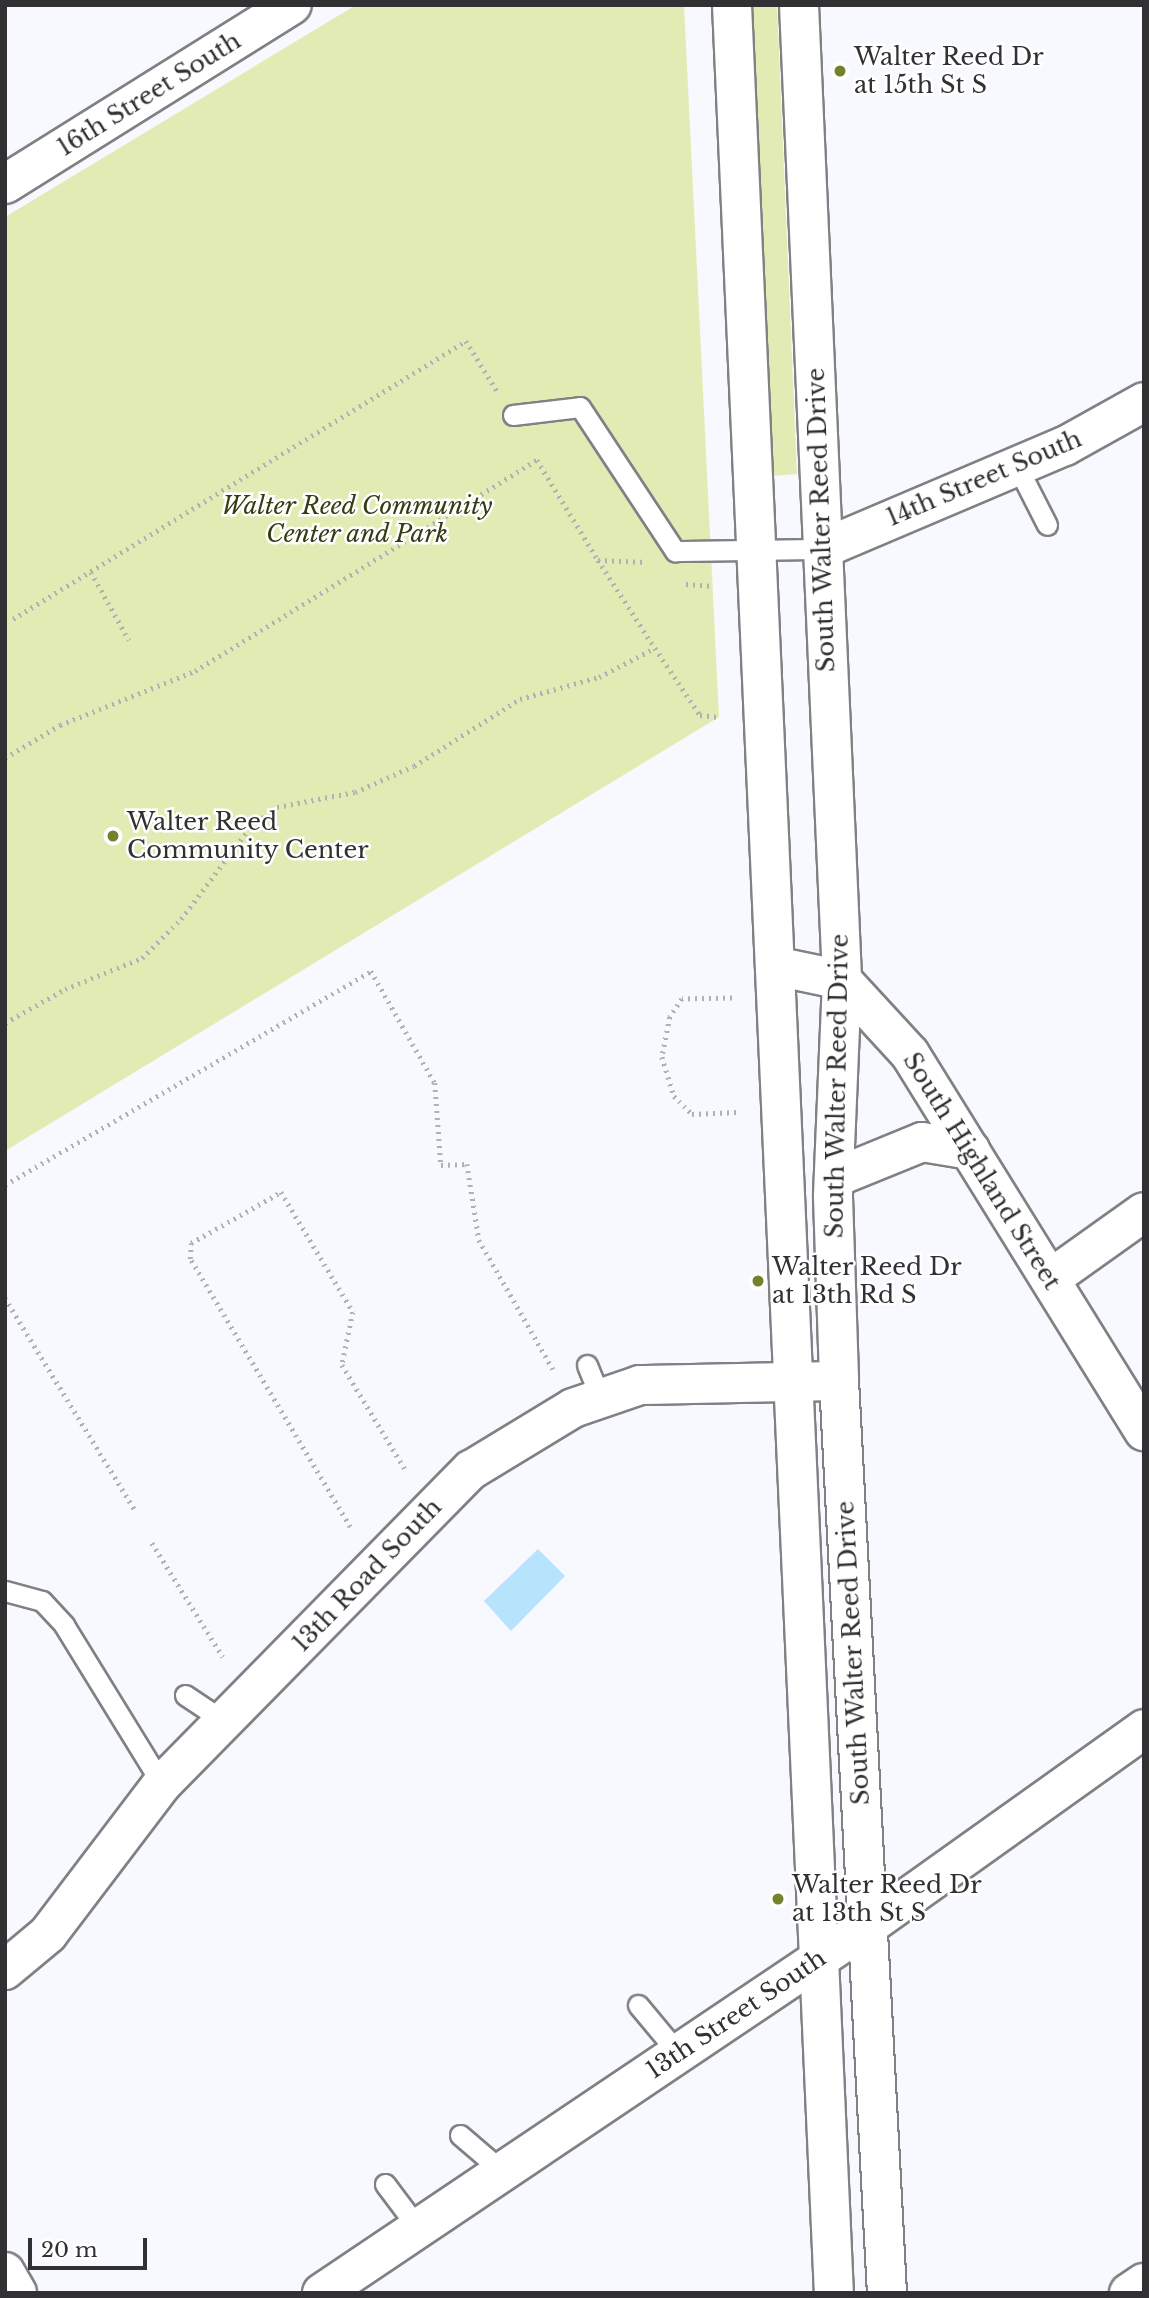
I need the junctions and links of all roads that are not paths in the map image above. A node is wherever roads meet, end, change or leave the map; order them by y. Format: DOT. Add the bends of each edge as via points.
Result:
graph roads {
  1 [pos="292,5"];
  2 [pos="732,5"];
  3 [pos="799,5"];
  4 [pos="9,172"];
  5 [pos="1144,402"];
  6 [pos="513,415"];
  7 [pos="1017,466"];
  8 [pos="1047,525"];
  9 [pos="822,549"];
  10 [pos="757,550"];
  11 [pos="775,966"];
  12 [pos="842,980"];
  13 [pos="970,1150"];
  14 [pos="834,1178"];
  15 [pos="1144,1212"];
  16 [pos="1049,1279"];
  17 [pos="839,1381"];
  18 [pos="794,1382"];
  19 [pos="1144,1431"];
  20 [pos="5,1591"];
  21 [pos="185,1695"];
  22 [pos="224,1721"];
  23 [pos="1144,1728"];
  24 [pos="162,1784"];
  25 [pos="868,1926"];
  26 [pos="820,1958"];
  27 [pos="5,1970"];
  28 [pos="638,2004"];
  29 [pos="678,2053"];
  30 [pos="460,2135"];
  31 [pos="502,2171"];
  32 [pos="385,2184"];
  33 [pos="418,2228"];
  34 [pos="5,2272"];
  35 [pos="1144,2283"];
  36 [pos="17,2293"];
  37 [pos="323,2293"];
  38 [pos="834,2293"];
  39 [pos="887,2293"];
  40 [pos="1129,2293"];
  1 -- 4 [label="main road, 16th Street South"];
  2 -- 10 [label="main road, South Walter Reed Drive"];
  3 -- 9 [label="main road, South Walter Reed Drive"];
  5 -- 7 [label="main road, 14th Street South"];
  6 -- 10 [label="lane" via="580,407 675,551"];
  7 -- 8 [label="lane"];
  7 -- 9 [label="main road, 14th Street South"];
  9 -- 10 [label="lane"];
  9 -- 12 [label="main road, South Walter Reed Drive"];
  10 -- 11 [label="main road, South Walter Reed Drive"];
  11 -- 12 [label="main road"];
  11 -- 18 [label="main road, South Walter Reed Drive"];
  12 -- 13 [label="main road, South Highland Street" via="910,1054"];
  12 -- 14 [label="main road, South Walter Reed Drive"];
  13 -- 14 [label="main road" via="922,1142"];
  13 -- 16 [label="main road, South Highland Street"];
  14 -- 17 [label="main road, South Walter Reed Drive"];
  15 -- 16 [label="main road"];
  16 -- 19 [label="main road, South Highland Street"];
  17 -- 18 [label="main road, 13th Road South"];
  17 -- 25 [label="main road, South Walter Reed Drive"];
  18 -- 22 [label="main road, 13th Road South" via="594,1382 573,1408 471,1470"];
  18 -- 26 [label="main road, South Walter Reed Drive"];
  20 -- 24 [label="lane" via="43,1601 64,1625"];
  21 -- 22 [label="lane"];
  22 -- 24 [label="main road, 13th Road South"];
  23 -- 25 [label="main road, 13th Street South"];
  24 -- 27 [label="main road, 13th Road South" via="48,1934"];
  25 -- 26 [label="main road, 13th Street South"];
  25 -- 39 [label="main road, South Walter Reed Drive"];
  26 -- 29 [label="main road, 13th Street South"];
  26 -- 38 [label="main road, South Walter Reed Drive"];
  28 -- 29 [label="lane"];
  29 -- 31 [label="main road, 13th Street South"];
  30 -- 31 [label="lane"];
  31 -- 33 [label="main road, 13th Street South"];
  32 -- 33 [label="lane"];
  33 -- 37 [label="main road, 13th Street South"];
  34 -- 36 [label="main road"];
  35 -- 40 [label="main road"];
}
